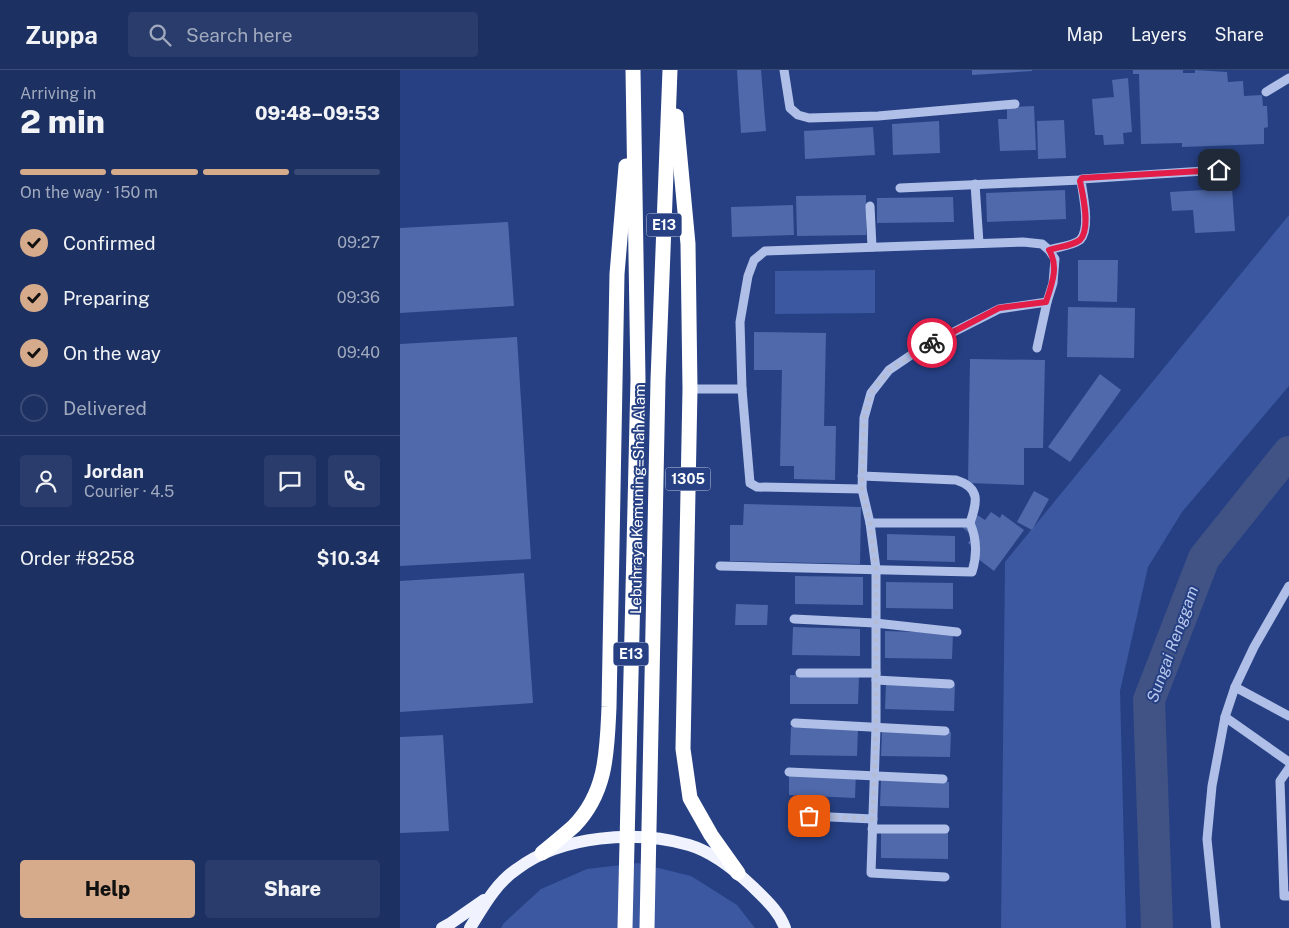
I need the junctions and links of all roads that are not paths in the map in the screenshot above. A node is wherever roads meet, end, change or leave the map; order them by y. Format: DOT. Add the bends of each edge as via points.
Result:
graph roads {
  1 [pos="671,70"];
  2 [pos="784,70"];
  3 [pos="633,73"];
  4 [pos="1289,78"];
  5 [pos="1266,92"];
  6 [pos="1015,104"];
  7 [pos="1219,170"];
  8 [pos="1081,180"];
  9 [pos="975,184"];
  10 [pos="900,188"];
  11 [pos="870,206"];
  12 [pos="979,244"];
  13 [pos="872,247"];
  14 [pos="1049,250"];
  15 [pos="1046,302"];
  16 [pos="1037,348"];
  17 [pos="742,389"];
  18 [pos="690,390"];
  19 [pos="862,476"];
  20 [pos="862,489"];
  21 [pos="970,523"];
  22 [pos="870,524"];
  23 [pos="720,566"];
  24 [pos="876,569"];
  25 [pos="1287,592"];
  26 [pos="794,619"];
  27 [pos="875,622"];
  28 [pos="957,632"];
  29 [pos="800,673"];
  30 [pos="876,677"];
  31 [pos="950,684"];
  32 [pos="1235,687"];
  33 [pos="1289,716"];
  34 [pos="1225,717"];
  35 [pos="795,723"];
  36 [pos="876,727"];
  37 [pos="946,731"];
  38 [pos="1289,762"];
  39 [pos="1289,768"];
  40 [pos="790,772"];
  41 [pos="874,775"];
  42 [pos="943,779"];
  43 [pos="809,816"];
  44 [pos="872,824"];
  45 [pos="944,829"];
  46 [pos="542,853"];
  47 [pos="738,873"];
  48 [pos="945,878"];
  49 [pos="490,896"];
  50 [pos="1289,896"];
  51 [pos="786,927"];
  52 [pos="442,928"];
  53 [pos="470,928"];
  54 [pos="625,928"];
  55 [pos="647,928"];
  56 [pos="1216,928"];
  1 -- 18 [label="highway, 1305" via="688,244"];
  1 -- 55 [label="highway, Lebuhraya Kemuning–Shah Alam / E13" via="658,380"];
  2 -- 6 [label="street" via="790,108 809,118 878,116"];
  3 -- 46 [label="highway" via="617,274 610,698 606,762 589,807"];
  3 -- 54 [label="highway, Lebuhraya Kemuning–Shah Alam / E13" via="638,379"];
  4 -- 5 [label="street"];
  7 -- 8 [label="street"];
  8 -- 9 [label="street"];
  8 -- 14 [label="street" via="1086,224 1084,234 1072,244"];
  9 -- 10 [label="street"];
  9 -- 12 [label="street"];
  11 -- 13 [label="street"];
  12 -- 13 [label="street"];
  12 -- 14 [label="street" via="1023,242 1042,244"];
  13 -- 17 [label="street" via="765,251 754,260 740,322"];
  14 -- 15 [label="street" via="1055,259 1053,283"];
  15 -- 16 [label="street"];
  15 -- 19 [label="street" via="999,308 920,349 889,370 871,393 864,418"];
  17 -- 18 [label="street"];
  17 -- 20 [label="street" via="750,483 753,486"];
  18 -- 47 [label="highway, 1305" via="683,749 690,798"];
  19 -- 20 [label="street"];
  19 -- 21 [label="street" via="966,483 977,504"];
  20 -- 22 [label="street"];
  21 -- 22 [label="street"];
  21 -- 24 [label="street" via="976,553 972,572"];
  22 -- 24 [label="street"];
  23 -- 24 [label="street"];
  24 -- 27 [label="street"];
  25 -- 32 [label="street" via="1254,647"];
  26 -- 27 [label="street"];
  27 -- 28 [label="street"];
  27 -- 30 [label="street"];
  29 -- 30 [label="street"];
  30 -- 31 [label="street"];
  30 -- 36 [label="street"];
  32 -- 33 [label="street"];
  32 -- 34 [label="street"];
  34 -- 38 [label="street"];
  34 -- 56 [label="street" via="1212,786 1207,839"];
  35 -- 36 [label="street"];
  36 -- 37 [label="street"];
  36 -- 41 [label="street"];
  39 -- 50 [label="street" via="1280,780 1284,896"];
  40 -- 41 [label="street"];
  41 -- 42 [label="street"];
  41 -- 44 [label="street"];
  43 -- 44 [label="street"];
  44 -- 45 [label="street"];
  44 -- 48 [label="street" via="871,873"];
  46 -- 47 [label="main road" via="613,836 655,838 690,846"];
  46 -- 49 [label="main road" via="516,869"];
  47 -- 51 [label="main road" via="771,904"];
  49 -- 52 [label="main road"];
  49 -- 53 [label="main road"];
}
